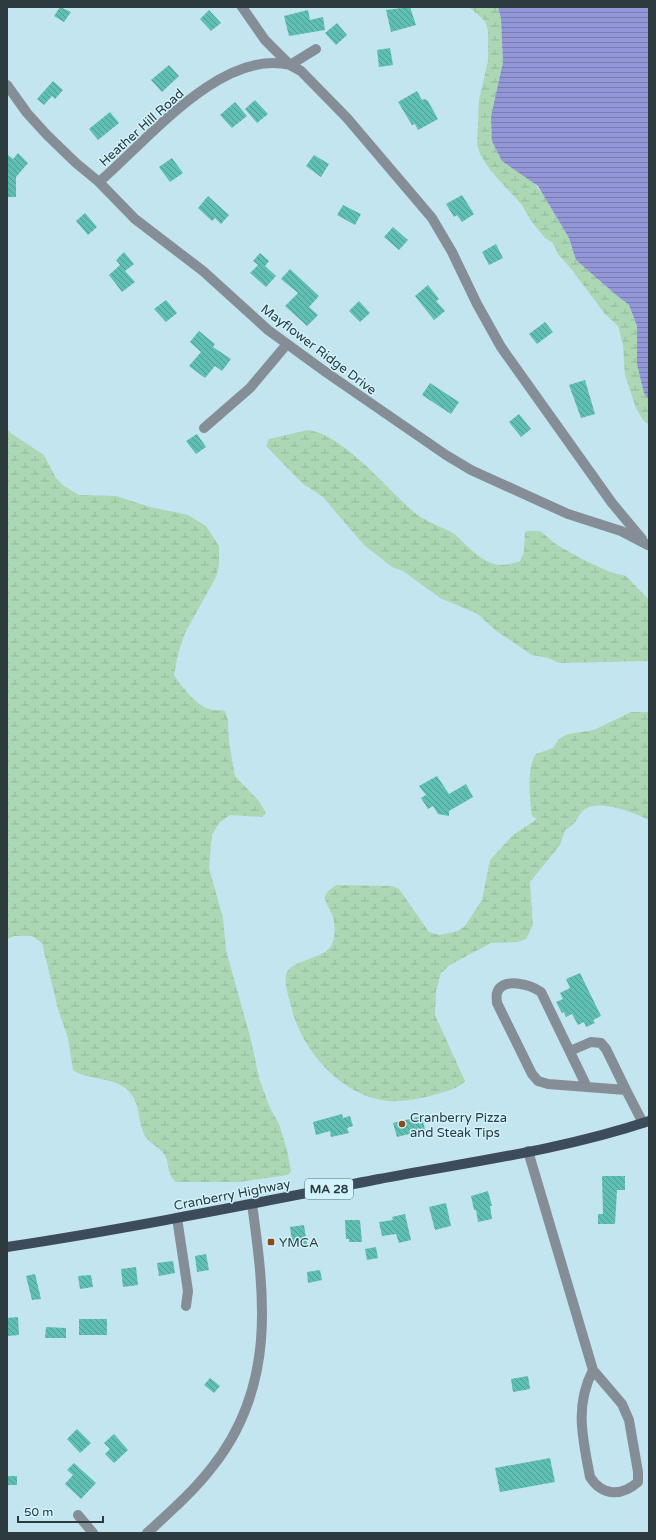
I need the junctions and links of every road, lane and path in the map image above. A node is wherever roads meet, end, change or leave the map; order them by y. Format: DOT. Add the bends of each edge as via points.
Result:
graph roads {
  1 [pos="242,7"];
  2 [pos="316,49"];
  3 [pos="290,65"];
  4 [pos="7,85"];
  5 [pos="100,182"];
  6 [pos="287,344"];
  7 [pos="204,428"];
  8 [pos="648,546"];
  9 [pos="570,1051"];
  10 [pos="587,1087"];
  11 [pos="626,1090"];
  12 [pos="646,1122"];
  13 [pos="528,1151"];
  14 [pos="252,1204"];
  15 [pos="177,1218"];
  16 [pos="7,1247"];
  17 [pos="186,1306"];
  18 [pos="593,1370"];
  19 [pos="78,1515"];
  20 [pos="93,1533"];
  21 [pos="147,1533"];
  1 -- 3 [label="street, Mayflower Ridge Drive" via="265,40"];
  2 -- 3 [label="street"];
  3 -- 5 [label="street, Heather Hill Road" via="274,62 252,66 204,90 174,112"];
  3 -- 8 [label="street, Mayflower Ridge Drive" via="301,71 347,118 432,218 501,346 612,503"];
  4 -- 5 [label="street, Mayflower Ridge Drive" via="27,113 48,135"];
  5 -- 6 [label="street, Mayflower Ridge Drive" via="135,219 203,271"];
  6 -- 7 [label="street" via="250,388"];
  6 -- 8 [label="street, Mayflower Ridge Drive" via="471,470 568,514 621,531"];
  9 -- 10 [label="street"];
  9 -- 10 [label="street" via="541,992 532,986 513,983 502,986 497,993 497,1003 532,1074 538,1081 548,1084"];
  9 -- 11 [label="street" via="591,1042 601,1043"];
  10 -- 11 [label="street"];
  11 -- 12 [label="street"];
  12 -- 13 [label="main road, Cranberry Highway / MA 28" via="616,1132"];
  13 -- 14 [label="main road, Cranberry Highway / MA 28"];
  13 -- 18 [label="street"];
  14 -- 15 [label="main road, Cranberry Highway / MA 28"];
  14 -- 21 [label="street" via="263,1315 260,1358 252,1395 238,1426 214,1466"];
  15 -- 16 [label="main road, Cranberry Highway / MA 28"];
  15 -- 17 [label="street" via="188,1291"];
  18 -- 18 [label="street" via="622,1404 629,1420 638,1482 620,1493 606,1492 594,1484 590,1477 580,1426 583,1395"];
  19 -- 20 [label="street"];
}
